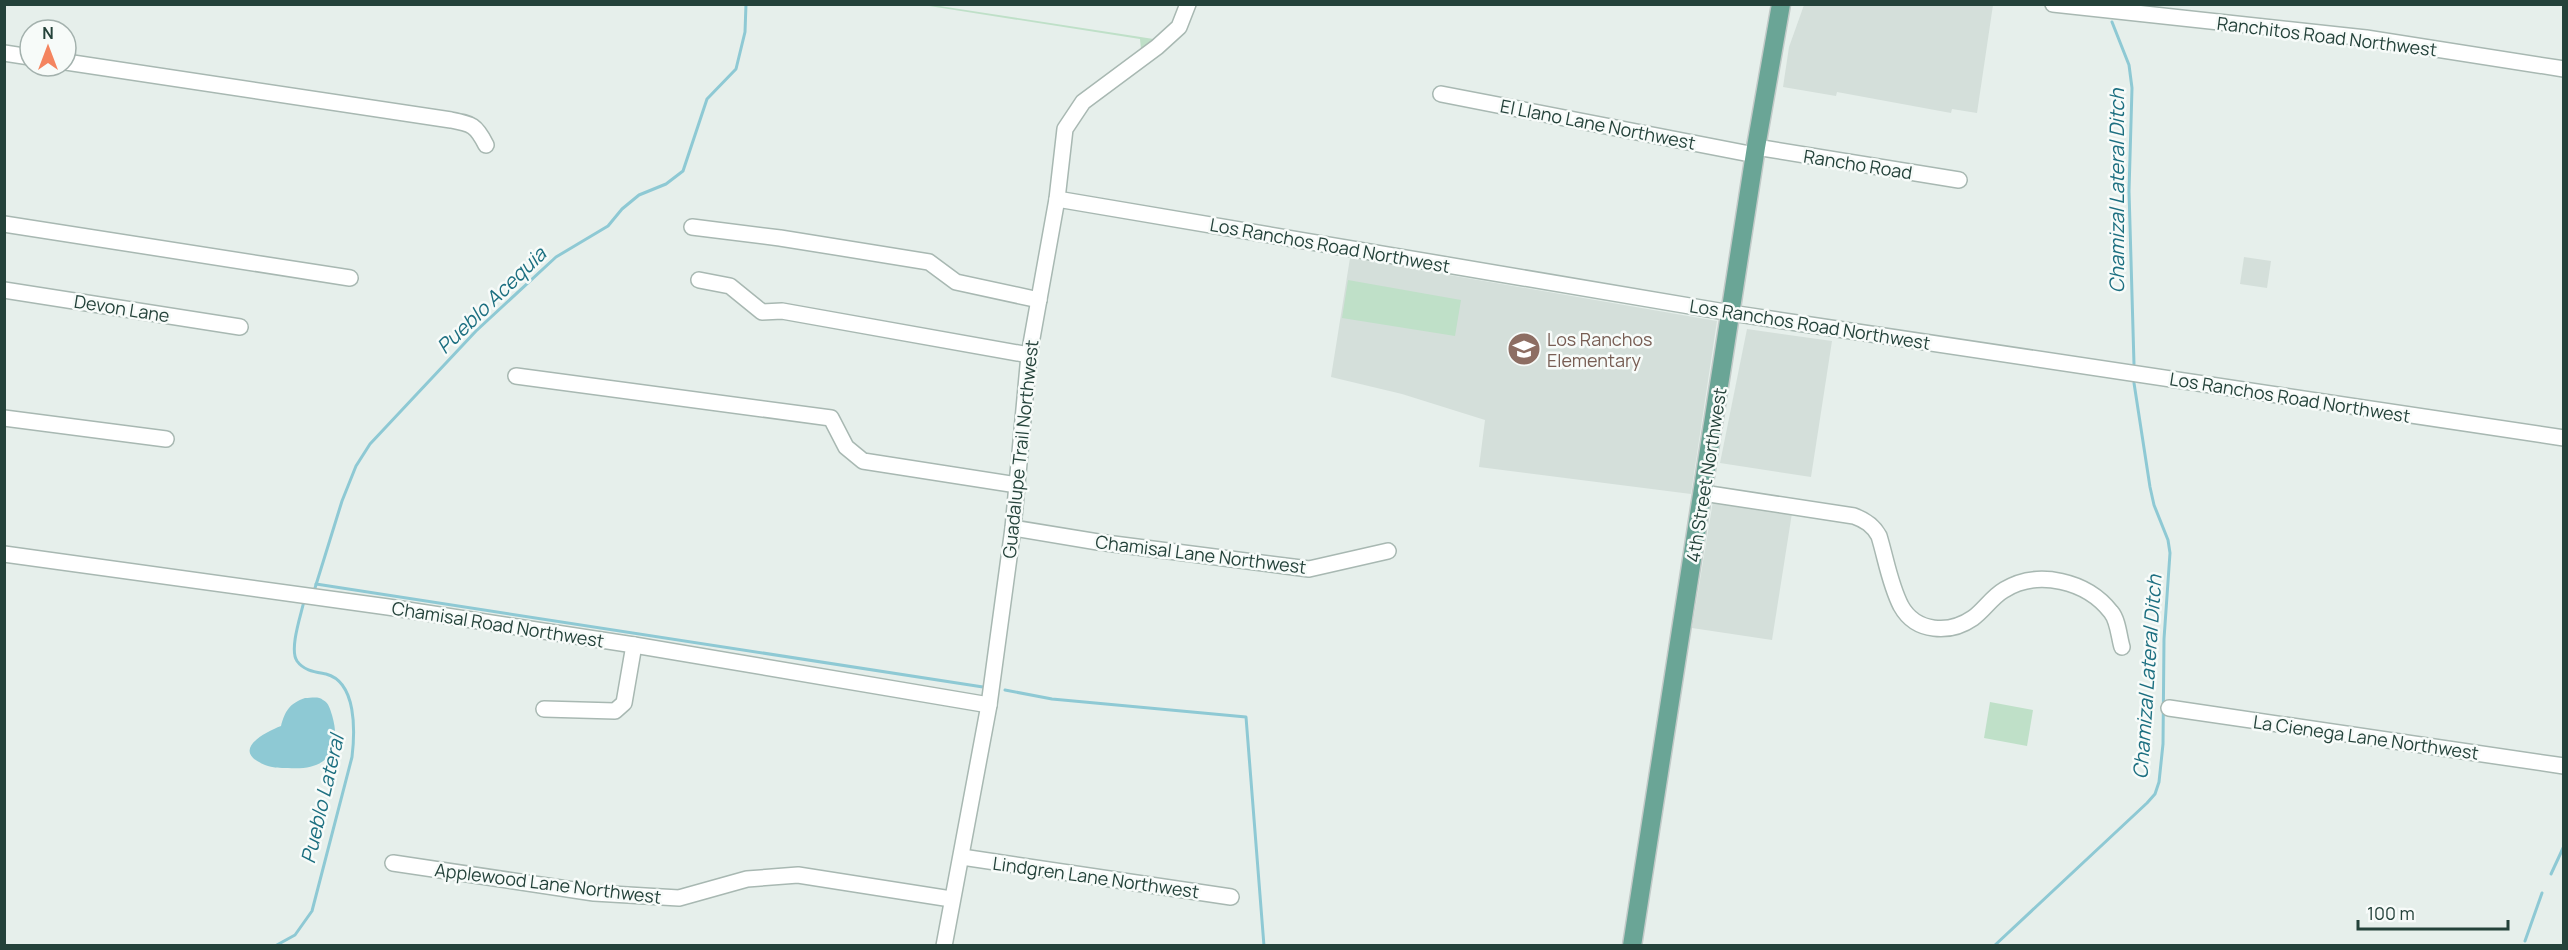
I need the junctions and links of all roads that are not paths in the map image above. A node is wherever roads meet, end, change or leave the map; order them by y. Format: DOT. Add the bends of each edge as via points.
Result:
graph roads {
  1 [pos="1188,4"];
  2 [pos="1781,4"];
  3 [pos="2053,4"];
  4 [pos="78,64"];
  5 [pos="2564,69"];
  6 [pos="1441,94"];
  7 [pos="486,145"];
  8 [pos="1756,151"];
  9 [pos="1959,180"];
  10 [pos="1057,199"];
  11 [pos="4,224"];
  12 [pos="692,227"];
  13 [pos="350,278"];
  14 [pos="699,280"];
  15 [pos="4,290"];
  16 [pos="1039,300"];
  17 [pos="1731,313"];
  18 [pos="240,327"];
  19 [pos="1029,355"];
  20 [pos="516,376"];
  21 [pos="4,418"];
  22 [pos="2564,438"];
  23 [pos="166,439"];
  24 [pos="1017,485"];
  25 [pos="1702,493"];
  26 [pos="1012,528"];
  27 [pos="1388,551"];
  28 [pos="4,554"];
  29 [pos="634,645"];
  30 [pos="2122,647"];
  31 [pos="989,705"];
  32 [pos="2169,708"];
  33 [pos="544,709"];
  34 [pos="2564,766"];
  35 [pos="962,857"];
  36 [pos="393,863"];
  37 [pos="1231,897"];
  38 [pos="951,899"];
  39 [pos="944,945"];
  40 [pos="1632,945"];
  1 -- 10 [label="street, Guadalupe Trail Northwest" via="1179,27 1083,102 1065,129"];
  2 -- 8 [label="main road, 4th Street Northwest"];
  3 -- 5 [label="street, Ranchitos Road Northwest" via="2366,38"];
  4 -- 7 [label="street" via="472,124"];
  6 -- 8 [label="street, El Llano Lane Northwest"];
  8 -- 9 [label="street, Rancho Road"];
  8 -- 17 [label="main road, 4th Street Northwest"];
  10 -- 16 [label="street, Guadalupe Trail Northwest"];
  10 -- 17 [label="street, Los Ranchos Road Northwest"];
  11 -- 13 [label="street"];
  12 -- 16 [label="street" via="929,262 956,282"];
  14 -- 19 [label="street" via="730,286 762,312 782,311"];
  15 -- 18 [label="street, Devon Lane"];
  16 -- 19 [label="street, Guadalupe Trail Northwest"];
  17 -- 22 [label="street, Los Ranchos Road Northwest"];
  17 -- 25 [label="main road, 4th Street Northwest"];
  19 -- 24 [label="street, Guadalupe Trail Northwest"];
  20 -- 24 [label="street" via="831,418 846,447 863,461"];
  21 -- 23 [label="street"];
  24 -- 26 [label="street, Guadalupe Trail Northwest"];
  25 -- 30 [label="street" via="1774,502 1863,520 1879,536 1902,607 1923,625 1937,630 1952,627 1972,618 2004,590 2027,581 2049,580 2071,583 2113,613"];
  25 -- 40 [label="main road, 4th Street Northwest"];
  26 -- 27 [label="street, Chamisal Lane Northwest" via="1309,569"];
  26 -- 31 [label="street, Guadalupe Trail Northwest"];
  28 -- 29 [label="street, Chamisal Road Northwest"];
  29 -- 31 [label="street, Chamisal Road Northwest"];
  29 -- 33 [label="street" via="624,703 615,711"];
  31 -- 35 [label="street, Guadalupe Trail Northwest"];
  32 -- 34 [label="street, La Cienega Lane Northwest"];
  35 -- 37 [label="street, Lindgren Lane Northwest"];
  35 -- 38 [label="street, Guadalupe Trail Northwest"];
  36 -- 38 [label="street, Applewood Lane Northwest" via="594,892 669,898 747,879 798,875"];
  38 -- 39 [label="street, Guadalupe Trail Northwest"];
}
